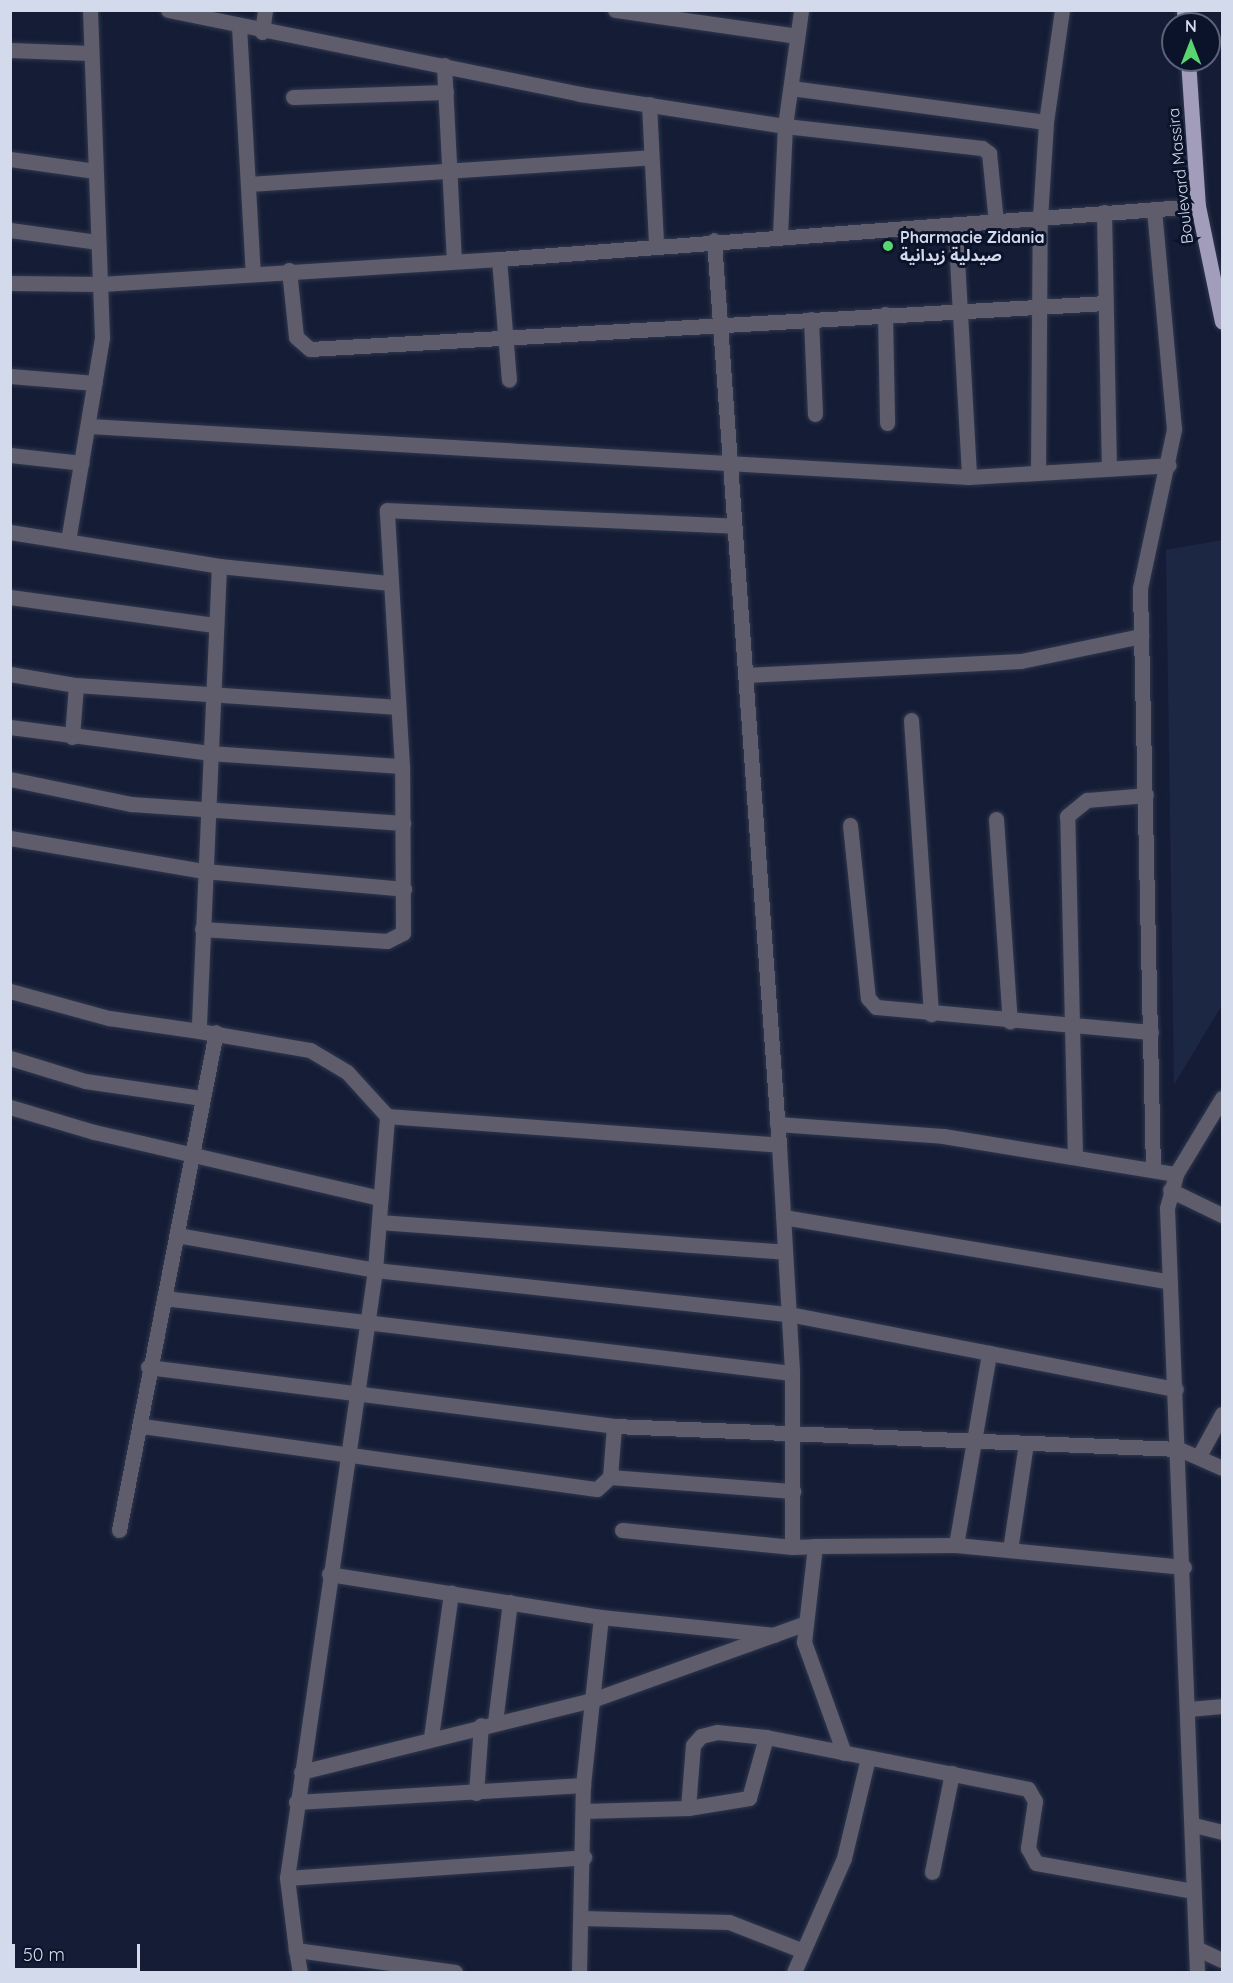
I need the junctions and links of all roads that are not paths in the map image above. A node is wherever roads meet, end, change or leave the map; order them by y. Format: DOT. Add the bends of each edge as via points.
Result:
graph roads {
  1 [pos="90,10"];
  2 [pos="168,10"];
  3 [pos="264,10"];
  4 [pos="615,10"];
  5 [pos="801,10"];
  6 [pos="1062,10"];
  7 [pos="239,26"];
  8 [pos="262,32"];
  9 [pos="797,36"];
  10 [pos="10,50"];
  11 [pos="90,53"];
  12 [pos="444,64"];
  13 [pos="1189,72"];
  14 [pos="791,88"];
  15 [pos="446,92"];
  16 [pos="293,98"];
  17 [pos="649,104"];
  18 [pos="1046,122"];
  19 [pos="785,126"];
  20 [pos="651,157"];
  21 [pos="10,159"];
  22 [pos="95,171"];
  23 [pos="451,171"];
  24 [pos="249,184"];
  25 [pos="1198,206"];
  26 [pos="1154,209"];
  27 [pos="1104,212"];
  28 [pos="1040,218"];
  29 [pos="996,222"];
  30 [pos="955,224"];
  31 [pos="10,230"];
  32 [pos="780,235"];
  33 [pos="714,240"];
  34 [pos="98,242"];
  35 [pos="656,244"];
  36 [pos="499,259"];
  37 [pos="454,260"];
  38 [pos="289,270"];
  39 [pos="253,273"];
  40 [pos="10,283"];
  41 [pos="102,284"];
  42 [pos="1105,303"];
  43 [pos="1038,305"];
  44 [pos="960,309"];
  45 [pos="885,314"];
  46 [pos="811,319"];
  47 [pos="1222,322"];
  48 [pos="718,325"];
  49 [pos="503,339"];
  50 [pos="10,376"];
  51 [pos="509,380"];
  52 [pos="95,384"];
  53 [pos="815,414"];
  54 [pos="887,423"];
  55 [pos="89,426"];
  56 [pos="10,455"];
  57 [pos="82,463"];
  58 [pos="1169,465"];
  59 [pos="728,467"];
  60 [pos="1109,468"];
  61 [pos="1038,473"];
  62 [pos="969,477"];
  63 [pos="733,526"];
  64 [pos="10,532"];
  65 [pos="68,541"];
  66 [pos="219,566"];
  67 [pos="388,583"];
  68 [pos="10,597"];
  69 [pos="214,625"];
  70 [pos="1141,636"];
  71 [pos="10,674"];
  72 [pos="746,675"];
  73 [pos="76,685"];
  74 [pos="210,693"];
  75 [pos="398,707"];
  76 [pos="911,720"];
  77 [pos="10,727"];
  78 [pos="72,737"];
  79 [pos="209,753"];
  80 [pos="402,766"];
  81 [pos="10,779"];
  82 [pos="1146,795"];
  83 [pos="206,812"];
  84 [pos="996,819"];
  85 [pos="403,823"];
  86 [pos="850,825"];
  87 [pos="10,838"];
  88 [pos="204,871"];
  89 [pos="404,889"];
  90 [pos="202,929"];
  91 [pos="10,991"];
  92 [pos="931,1014"];
  93 [pos="1010,1022"];
  94 [pos="1072,1029"];
  95 [pos="199,1031"];
  96 [pos="216,1032"];
  97 [pos="1151,1032"];
  98 [pos="10,1058"];
  99 [pos="201,1098"];
  100 [pos="1222,1098"];
  101 [pos="10,1107"];
  102 [pos="387,1116"];
  103 [pos="1218,1116"];
  104 [pos="777,1124"];
  105 [pos="779,1145"];
  106 [pos="189,1156"];
  107 [pos="1075,1157"];
  108 [pos="1153,1170"];
  109 [pos="1176,1174"];
  110 [pos="1170,1190"];
  111 [pos="381,1198"];
  112 [pos="1222,1215"];
  113 [pos="783,1217"];
  114 [pos="379,1222"];
  115 [pos="177,1235"];
  116 [pos="785,1252"];
  117 [pos="375,1270"];
  118 [pos="1170,1282"];
  119 [pos="164,1298"];
  120 [pos="789,1314"];
  121 [pos="367,1325"];
  122 [pos="989,1353"];
  123 [pos="148,1367"];
  124 [pos="792,1373"];
  125 [pos="1176,1389"];
  126 [pos="357,1392"];
  127 [pos="1222,1414"];
  128 [pos="142,1426"];
  129 [pos="614,1426"];
  130 [pos="793,1434"];
  131 [pos="976,1441"];
  132 [pos="1026,1443"];
  133 [pos="1179,1449"];
  134 [pos="348,1455"];
  135 [pos="1199,1456"];
  136 [pos="1222,1468"];
  137 [pos="610,1477"];
  138 [pos="793,1491"];
  139 [pos="119,1530"];
  140 [pos="622,1530"];
  141 [pos="956,1545"];
  142 [pos="792,1546"];
  143 [pos="815,1546"];
  144 [pos="1010,1550"];
  145 [pos="1184,1567"];
  146 [pos="329,1574"];
  147 [pos="451,1592"];
  148 [pos="510,1602"];
  149 [pos="602,1617"];
  150 [pos="806,1623"];
  151 [pos="779,1635"];
  152 [pos="595,1699"];
  153 [pos="1222,1706"];
  154 [pos="1188,1709"];
  155 [pos="488,1723"];
  156 [pos="431,1737"];
  157 [pos="766,1737"];
  158 [pos="844,1753"];
  159 [pos="868,1758"];
  160 [pos="301,1772"];
  161 [pos="952,1773"];
  162 [pos="583,1785"];
  163 [pos="476,1793"];
  164 [pos="296,1802"];
  165 [pos="688,1808"];
  166 [pos="583,1811"];
  167 [pos="1194,1825"];
  168 [pos="1222,1832"];
  169 [pos="584,1857"];
  170 [pos="932,1872"];
  171 [pos="287,1878"];
  172 [pos="1193,1891"];
  173 [pos="582,1918"];
  174 [pos="1196,1948"];
  175 [pos="296,1950"];
  176 [pos="801,1950"];
  177 [pos="1222,1960"];
  178 [pos="300,1972"];
  179 [pos="455,1972"];
  180 [pos="579,1972"];
  181 [pos="794,1972"];
  182 [pos="1197,1972"];
  1 -- 11 [label="street"];
  2 -- 7 [label="street"];
  3 -- 8 [label="street"];
  4 -- 9 [label="street"];
  5 -- 9 [label="street"];
  6 -- 18 [label="street"];
  7 -- 8 [label="street"];
  7 -- 24 [label="street"];
  8 -- 12 [label="street"];
  9 -- 14 [label="street"];
  10 -- 11 [label="street"];
  11 -- 22 [label="street"];
  12 -- 15 [label="street"];
  12 -- 17 [label="street"];
  13 -- 25 [label="main road, Boulevard Massira"];
  14 -- 18 [label="street"];
  14 -- 19 [label="street"];
  15 -- 16 [label="street"];
  15 -- 23 [label="street"];
  17 -- 19 [label="street"];
  17 -- 20 [label="street"];
  18 -- 28 [label="street"];
  19 -- 29 [label="street" via="982,148 988,153"];
  19 -- 32 [label="street"];
  20 -- 23 [label="street"];
  20 -- 35 [label="street"];
  21 -- 22 [label="street"];
  22 -- 34 [label="street"];
  23 -- 24 [label="street"];
  23 -- 37 [label="street"];
  24 -- 39 [label="street"];
  25 -- 26 [label="street"];
  25 -- 47 [label="main road, Boulevard Massira"];
  26 -- 27 [label="street"];
  26 -- 58 [label="street" via="1174,429"];
  27 -- 28 [label="street"];
  27 -- 42 [label="street"];
  28 -- 29 [label="street"];
  28 -- 43 [label="street"];
  29 -- 30 [label="street"];
  30 -- 32 [label="street"];
  30 -- 44 [label="street"];
  31 -- 34 [label="street"];
  32 -- 33 [label="street"];
  33 -- 35 [label="street"];
  33 -- 48 [label="street"];
  34 -- 41 [label="street"];
  35 -- 36 [label="street"];
  36 -- 37 [label="street"];
  36 -- 49 [label="street"];
  37 -- 38 [label="street"];
  38 -- 39 [label="street"];
  38 -- 49 [label="street" via="296,337 310,349"];
  39 -- 41 [label="street"];
  40 -- 41 [label="street"];
  41 -- 52 [label="street"];
  42 -- 43 [label="street"];
  42 -- 60 [label="street"];
  43 -- 44 [label="street"];
  43 -- 61 [label="street"];
  44 -- 45 [label="street"];
  44 -- 62 [label="street"];
  45 -- 46 [label="street"];
  45 -- 54 [label="street"];
  46 -- 48 [label="street"];
  46 -- 53 [label="street"];
  48 -- 49 [label="street"];
  48 -- 59 [label="street"];
  49 -- 51 [label="street"];
  50 -- 52 [label="street"];
  52 -- 55 [label="street"];
  55 -- 57 [label="street"];
  55 -- 59 [label="street"];
  56 -- 57 [label="street"];
  57 -- 65 [label="street"];
  58 -- 60 [label="street"];
  58 -- 70 [label="street" via="1145,552"];
  59 -- 62 [label="street"];
  59 -- 63 [label="street"];
  60 -- 61 [label="street"];
  61 -- 62 [label="street"];
  63 -- 67 [label="street" via="399,507 387,510 384,521"];
  63 -- 72 [label="street"];
  64 -- 65 [label="street"];
  65 -- 66 [label="street"];
  66 -- 67 [label="street"];
  66 -- 69 [label="street"];
  67 -- 75 [label="street"];
  68 -- 69 [label="street"];
  69 -- 74 [label="street"];
  70 -- 72 [label="street" via="1021,661"];
  70 -- 82 [label="street"];
  71 -- 73 [label="street"];
  72 -- 104 [label="street"];
  73 -- 74 [label="street"];
  73 -- 78 [label="street"];
  74 -- 75 [label="street"];
  74 -- 79 [label="street"];
  75 -- 80 [label="street"];
  76 -- 92 [label="street"];
  77 -- 78 [label="street"];
  78 -- 79 [label="street"];
  79 -- 80 [label="street"];
  79 -- 83 [label="street"];
  80 -- 85 [label="street"];
  81 -- 83 [label="street" via="102,801"];
  82 -- 94 [label="street" via="1087,800 1067,816"];
  82 -- 97 [label="street"];
  83 -- 85 [label="street"];
  83 -- 88 [label="street"];
  84 -- 93 [label="street"];
  85 -- 89 [label="street"];
  86 -- 92 [label="street" via="868,998 885,1010"];
  87 -- 88 [label="street"];
  88 -- 89 [label="street"];
  88 -- 90 [label="street"];
  89 -- 90 [label="street" via="403,933 387,942"];
  90 -- 95 [label="street"];
  91 -- 95 [label="street" via="130,1022"];
  92 -- 93 [label="street"];
  93 -- 94 [label="street"];
  94 -- 97 [label="street"];
  94 -- 107 [label="street"];
  95 -- 96 [label="street"];
  96 -- 99 [label="street"];
  96 -- 102 [label="street" via="310,1050 347,1072"];
  97 -- 108 [label="street"];
  98 -- 99 [label="street" via="85,1081"];
  99 -- 106 [label="street"];
  100 -- 103 [label="street"];
  101 -- 106 [label="street"];
  102 -- 105 [label="street"];
  102 -- 111 [label="street"];
  103 -- 109 [label="street"];
  104 -- 105 [label="street"];
  104 -- 107 [label="street" via="932,1135"];
  105 -- 113 [label="street"];
  106 -- 111 [label="street"];
  106 -- 115 [label="street"];
  107 -- 108 [label="street"];
  108 -- 109 [label="street"];
  109 -- 110 [label="street"];
  110 -- 112 [label="street"];
  110 -- 118 [label="street"];
  111 -- 114 [label="street"];
  113 -- 116 [label="street"];
  113 -- 118 [label="street"];
  114 -- 116 [label="street"];
  114 -- 117 [label="street"];
  115 -- 117 [label="street"];
  115 -- 119 [label="street"];
  116 -- 120 [label="street"];
  117 -- 120 [label="street"];
  117 -- 121 [label="street"];
  118 -- 125 [label="street"];
  119 -- 121 [label="street"];
  119 -- 123 [label="street"];
  120 -- 122 [label="street"];
  120 -- 124 [label="street"];
  121 -- 124 [label="street"];
  121 -- 126 [label="street"];
  122 -- 125 [label="street"];
  122 -- 131 [label="street"];
  123 -- 126 [label="street"];
  123 -- 128 [label="street"];
  124 -- 130 [label="street"];
  125 -- 133 [label="street"];
  126 -- 129 [label="street"];
  126 -- 134 [label="street"];
  127 -- 135 [label="street"];
  128 -- 134 [label="street"];
  128 -- 139 [label="street"];
  129 -- 130 [label="street"];
  129 -- 137 [label="street"];
  130 -- 131 [label="street"];
  130 -- 138 [label="street"];
  131 -- 132 [label="street"];
  131 -- 141 [label="street"];
  132 -- 133 [label="street"];
  132 -- 144 [label="street"];
  133 -- 135 [label="street"];
  133 -- 145 [label="street"];
  134 -- 137 [label="street" via="597,1489"];
  134 -- 146 [label="street"];
  135 -- 136 [label="street"];
  137 -- 138 [label="street"];
  138 -- 142 [label="street"];
  140 -- 142 [label="street"];
  141 -- 143 [label="street"];
  141 -- 144 [label="street"];
  142 -- 143 [label="street"];
  143 -- 150 [label="street"];
  144 -- 145 [label="street"];
  145 -- 154 [label="street"];
  146 -- 147 [label="street"];
  146 -- 160 [label="street"];
  147 -- 148 [label="street"];
  147 -- 156 [label="street"];
  148 -- 149 [label="street"];
  148 -- 155 [label="street"];
  149 -- 151 [label="street"];
  149 -- 152 [label="street"];
  150 -- 151 [label="street"];
  150 -- 158 [label="street" via="808,1665"];
  151 -- 152 [label="street"];
  152 -- 155 [label="street"];
  152 -- 162 [label="street"];
  153 -- 154 [label="street"];
  154 -- 167 [label="street"];
  155 -- 156 [label="street"];
  155 -- 163 [label="street"];
  156 -- 160 [label="street"];
  157 -- 158 [label="street"];
  157 -- 165 [label="street" via="749,1798"];
  157 -- 165 [label="street" via="717,1732 702,1736 693,1745"];
  158 -- 159 [label="street"];
  159 -- 161 [label="street"];
  159 -- 176 [label="street" via="844,1858"];
  160 -- 164 [label="street"];
  161 -- 170 [label="street"];
  161 -- 172 [label="street" via="1034,1793 1028,1848 1036,1863"];
  162 -- 163 [label="street"];
  162 -- 166 [label="street"];
  163 -- 164 [label="street"];
  164 -- 171 [label="street"];
  165 -- 166 [label="street"];
  166 -- 169 [label="street"];
  167 -- 168 [label="street"];
  167 -- 172 [label="street"];
  169 -- 171 [label="street"];
  169 -- 173 [label="street"];
  171 -- 175 [label="street"];
  172 -- 174 [label="street"];
  173 -- 176 [label="street" via="729,1922"];
  173 -- 180 [label="street"];
  174 -- 177 [label="street"];
  174 -- 182 [label="street"];
  175 -- 178 [label="street"];
  175 -- 179 [label="street"];
  176 -- 181 [label="street"];
}
